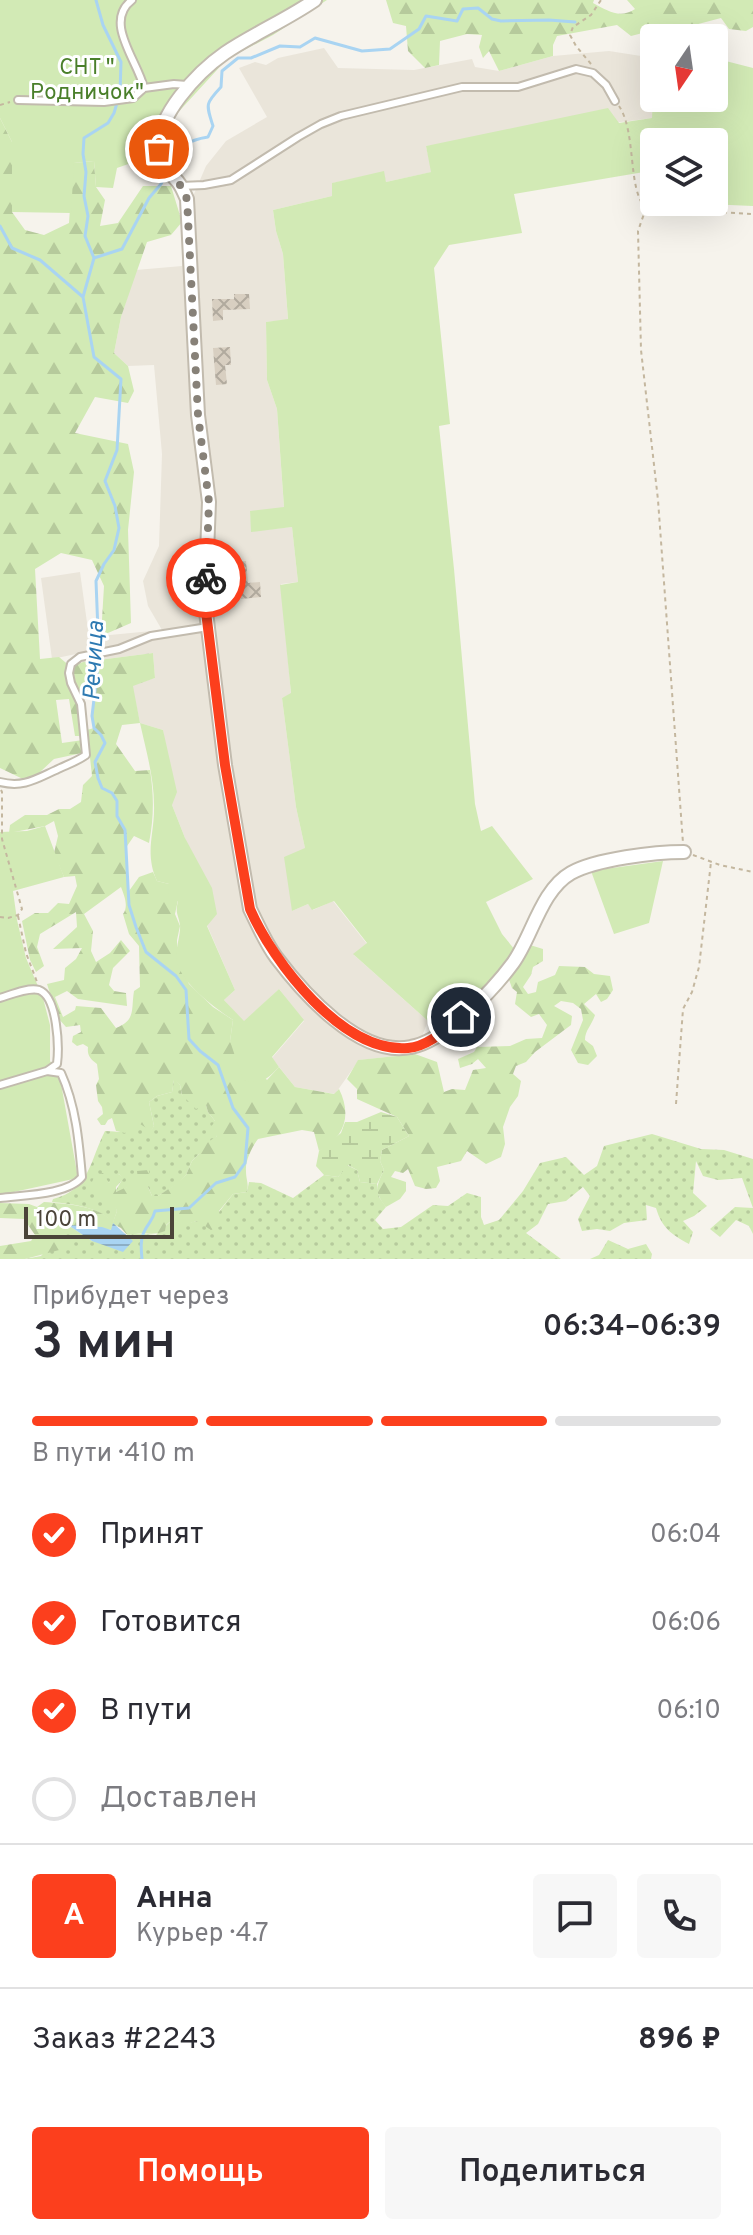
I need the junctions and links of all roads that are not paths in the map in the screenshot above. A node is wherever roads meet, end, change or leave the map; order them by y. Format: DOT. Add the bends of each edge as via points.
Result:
graph roads {
  1 [pos="132,0"];
  2 [pos="315,0"];
  3 [pos="190,86"];
  4 [pos="144,88"];
  5 [pos="18,100"];
  6 [pos="615,101"];
  7 [pos="180,186"];
  8 [pos="208,627"];
  9 [pos="0,782"];
  10 [pos="684,852"];
  11 [pos="0,998"];
  12 [pos="47,1071"];
  13 [pos="0,1085"];
  14 [pos="0,1198"];
  1 -- 4 [label="lane" via="123,7 120,22"];
  2 -- 3 [label="street" via="223,54"];
  3 -- 4 [label="lane"];
  3 -- 7 [label="street" via="160,130 165,170"];
  4 -- 5 [label="lane" via="133,98 104,102"];
  6 -- 7 [label="lane" via="593,73 576,69 518,87 462,87 341,116 231,180"];
  7 -- 8 [label="street" via="187,199 198,415 209,502"];
  8 -- 9 [label="lane" via="151,636 80,657 69,673 81,704 86,755 32,782"];
  8 -- 10 [label="street" via="250,909 275,956 359,1037 385,1047 411,1048 433,1039 491,992 515,961 552,891 570,873 598,863"];
  11 -- 12 [label="lane" via="34,990 46,995 59,1050 57,1064"];
  12 -- 13 [label="lane"];
  12 -- 14 [label="lane" via="61,1073 67,1086 82,1177 57,1191"];
}
